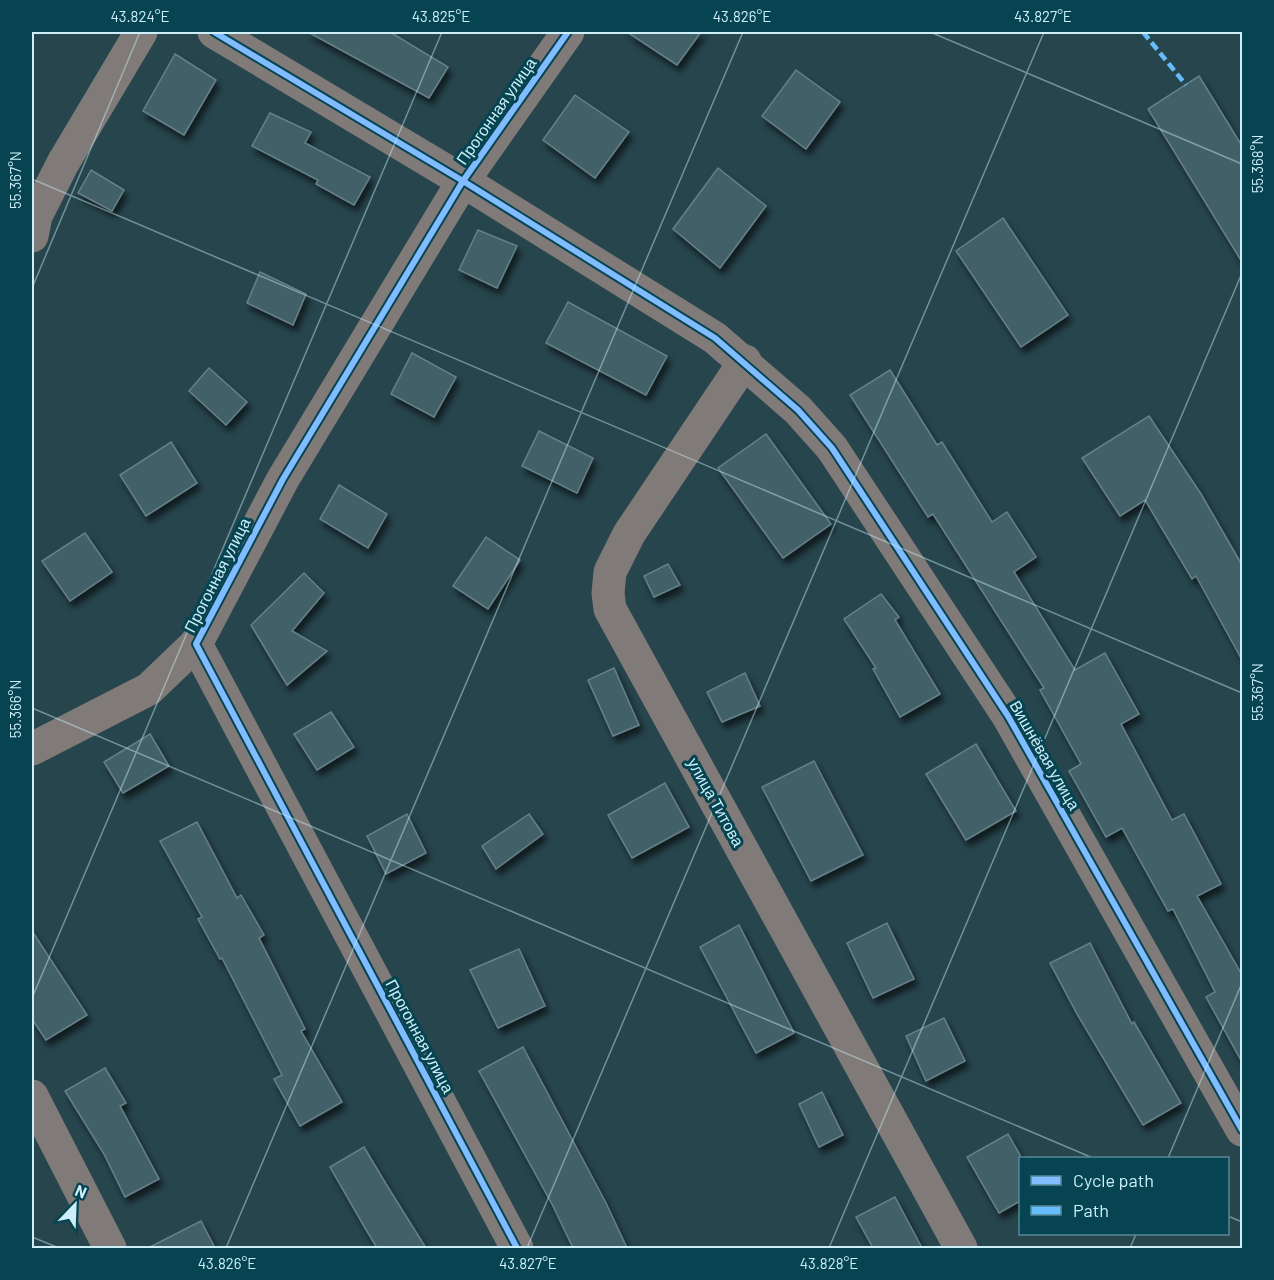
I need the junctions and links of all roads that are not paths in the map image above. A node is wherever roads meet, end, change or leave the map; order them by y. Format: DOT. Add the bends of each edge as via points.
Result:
graph roads {
  1 [pos="141,32"];
  2 [pos="214,32"];
  3 [pos="568,32"];
  4 [pos="463,181"];
  5 [pos="32,237"];
  6 [pos="745,361"];
  7 [pos="196,644"];
  8 [pos="32,749"];
  9 [pos="32,1096"];
  10 [pos="1242,1130"];
  11 [pos="110,1248"];
  12 [pos="517,1248"];
  13 [pos="961,1248"];
  1 -- 5 [label="street" via="63,162 36,216"];
  2 -- 4 [label="street, Вишнёвая улица"];
  3 -- 4 [label="street, Прогонная улица"];
  4 -- 6 [label="street, Вишнёвая улица" via="715,338"];
  4 -- 7 [label="street, Прогонная улица" via="283,479"];
  6 -- 10 [label="street, Вишнёвая улица" via="832,448 1008,716"];
  6 -- 13 [label="street, улица Титова" via="629,534 610,572 610,609"];
  7 -- 8 [label="street" via="149,688"];
  7 -- 12 [label="street, Прогонная улица"];
  9 -- 11 [label="street"];
}
